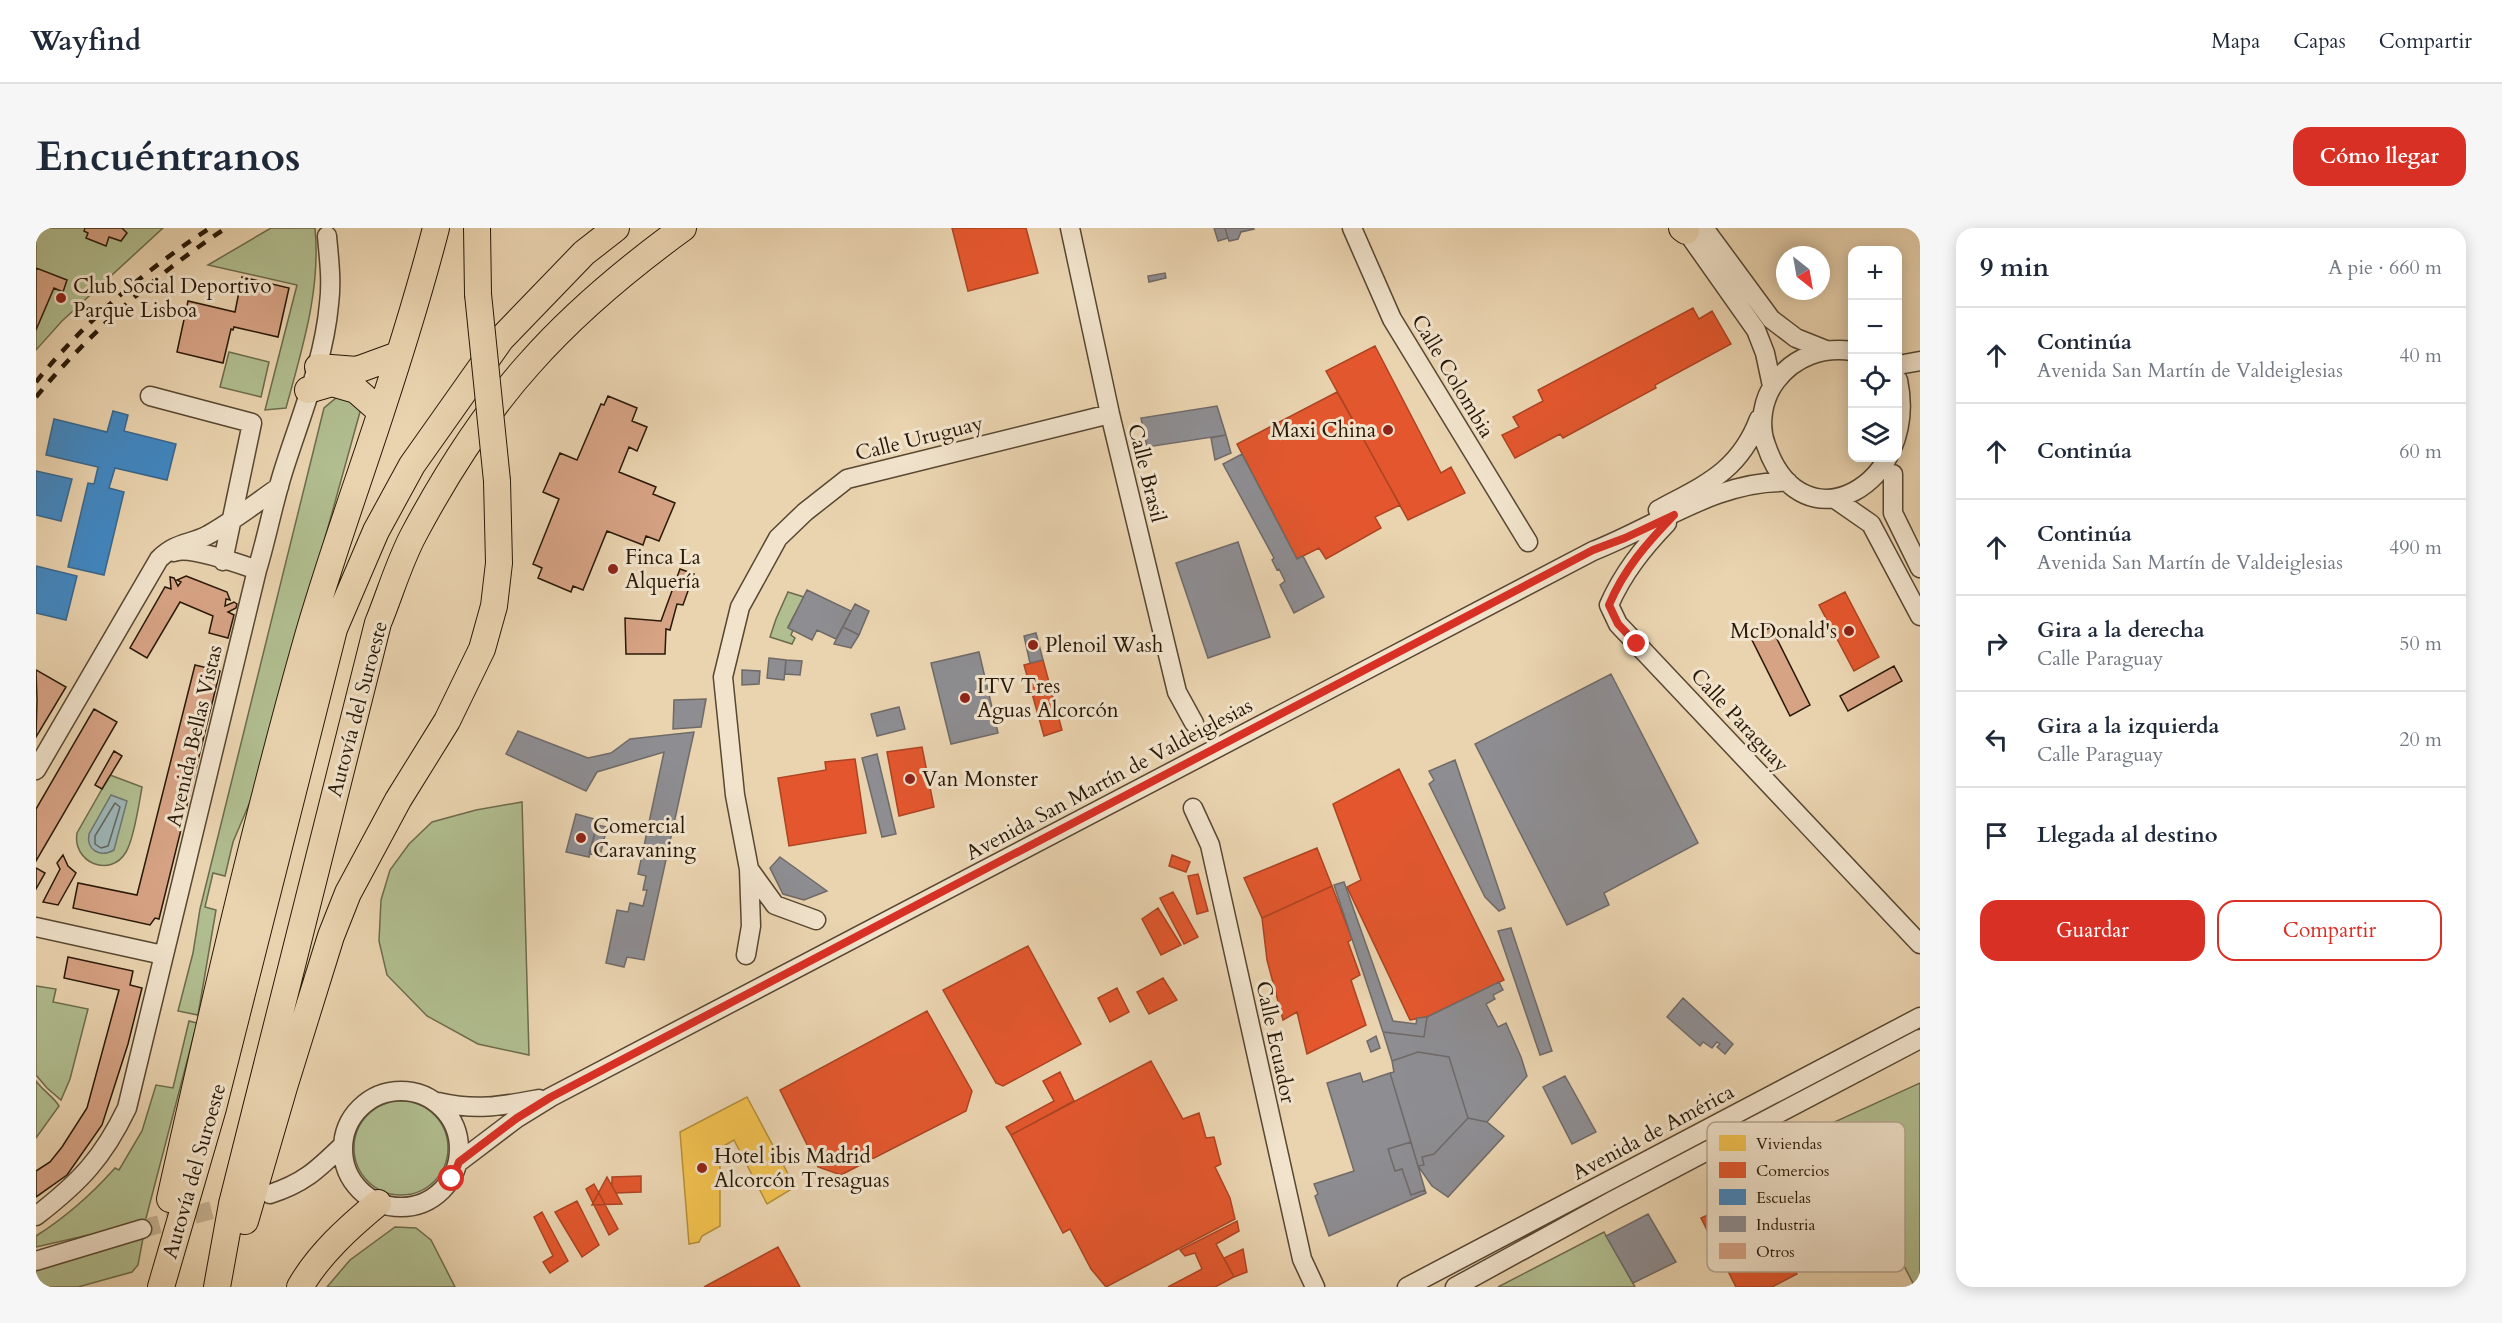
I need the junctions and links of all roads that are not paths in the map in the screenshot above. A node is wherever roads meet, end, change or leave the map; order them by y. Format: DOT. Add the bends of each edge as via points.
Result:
graph roads {
  1 [pos="436,228"];
  2 [pos="477,228"];
  3 [pos="616,228"];
  4 [pos="683,228"];
  5 [pos="1070,228"];
  6 [pos="1352,228"];
  7 [pos="1689,229"];
  8 [pos="327,236"];
  9 [pos="1826,350"];
  10 [pos="1848,351"];
  11 [pos="398,355"];
  12 [pos="1920,361"];
  13 [pos="1902,364"];
  14 [pos="318,367"];
  15 [pos="1772,386"];
  16 [pos="1902,388"];
  17 [pos="308,390"];
  18 [pos="150,396"];
  19 [pos="1763,408"];
  20 [pos="381,412"];
  21 [pos="1110,414"];
  22 [pos="1893,474"];
  23 [pos="1788,482"];
  24 [pos="279,487"];
  25 [pos="1835,499"];
  26 [pos="1674,515"];
  27 [pos="232,521"];
  28 [pos="1528,542"];
  29 [pos="1593,550"];
  30 [pos="159,559"];
  31 [pos="223,561"];
  32 [pos="1920,568"];
  33 [pos="257,570"];
  34 [pos="1920,616"];
  35 [pos="1194,723"];
  36 [pos="36,770"];
  37 [pos="1193,808"];
  38 [pos="748,869"];
  39 [pos="816,920"];
  40 [pos="36,927"];
  41 [pos="1920,944"];
  42 [pos="163,955"];
  43 [pos="746,955"];
  44 [pos="1920,1017"];
  45 [pos="1920,1040"];
  46 [pos="551,1097"];
  47 [pos="438,1102"];
  48 [pos="1720,1122"];
  49 [pos="1766,1122"];
  50 [pos="1707,1129"];
  51 [pos="342,1146"];
  52 [pos="1707,1153"];
  53 [pos="459,1162"];
  54 [pos="270,1194"];
  55 [pos="378,1203"];
  56 [pos="36,1216"];
  57 [pos="142,1229"];
  58 [pos="36,1261"];
  59 [pos="164,1277"];
  60 [pos="217,1287"];
  61 [pos="225,1287"];
  62 [pos="300,1287"];
  63 [pos="1315,1287"];
  64 [pos="1407,1287"];
  65 [pos="1455,1287"];
  1 -- 11 [label="highway"];
  2 -- 61 [label="highway, bridge" via="478,294 497,481 499,563 494,606 482,649 447,721 398,800 331,936"];
  3 -- 59 [label="highway, Autovía del Suroeste" via="584,253 501,339 412,465 376,531 334,629 213,1108"];
  4 -- 60 [label="highway, Autovía del Suroeste" via="645,256 529,363 460,455 413,535 378,623 232,1204"];
  5 -- 21 [label="street, Calle Brasil"];
  6 -- 28 [label="street, Calle Colombia" via="1392,319"];
  7 -- 9 [label="street" via="1771,319 1796,338"];
  7 -- 15 [label="street" via="1756,330"];
  8 -- 14 [label="street, Avenida Bellas Vistas" via="329,306"];
  9 -- 10 [label="street"];
  9 -- 15 [label="street" via="1792,364"];
  11 -- 14 [label="highway" via="357,370"];
  11 -- 20 [label="highway"];
  12 -- 13 [label="street"];
  14 -- 17 [label="street, Avenida Bellas Vistas"];
  15 -- 19 [label="street, Avenida San Martín de Valdeiglesias"];
  16 -- 22 [label="street" via="1914,417 1907,448"];
  17 -- 20 [label="highway" via="332,383 356,390"];
  17 -- 24 [label="street, Avenida Bellas Vistas"];
  18 -- 27 [label="street" via="252,423"];
  19 -- 23 [label="street" via="1765,444 1771,461"];
  19 -- 29 [label="street, Avenida San Martín de Valdeiglesias" via="1751,441 1714,480 1620,530"];
  20 -- 59 [label="highway" via="306,642 235,914 161,1236"];
  21 -- 35 [label="street, Calle Brasil" via="1177,692"];
  21 -- 38 [label="street, Calle Uruguay" via="847,479 778,538 740,607 723,676 735,795"];
  22 -- 25 [label="street" via="1876,488"];
  22 -- 32 [label="street" via="1893,513"];
  23 -- 25 [label="street" via="1818,497"];
  23 -- 26 [label="street, Avenida San Martín de Valdeiglesias" via="1767,481 1729,489"];
  24 -- 27 [label="street"];
  24 -- 33 [label="street, Avenida Bellas Vistas"];
  25 -- 34 [label="street" via="1871,524"];
  26 -- 29 [label="street, Avenida San Martín de Valdeiglesias"];
  26 -- 41 [label="street, Calle Paraguay" via="1622,578 1609,605 1618,624"];
  27 -- 30 [label="street" via="197,540 170,548"];
  27 -- 31 [label="street"];
  29 -- 46 [label="street, Avenida San Martín de Valdeiglesias"];
  30 -- 31 [label="street" via="180,550"];
  30 -- 36 [label="street"];
  31 -- 33 [label="street"];
  33 -- 42 [label="street, Avenida Bellas Vistas"];
  37 -- 63 [label="street, Calle Ecuador" via="1210,845 1302,1259"];
  38 -- 39 [label="street, Calle Uruguay" via="775,905"];
  38 -- 43 [label="street, Calle Uruguay" via="751,926"];
  40 -- 42 [label="street"];
  42 -- 56 [label="street, Avenida Bellas Vistas" via="127,1108 112,1139 94,1165"];
  44 -- 48 [label="street, Avenida de América"];
  45 -- 49 [label="street, Avenida de América"];
  46 -- 47 [label="street" via="489,1108"];
  46 -- 53 [label="street"];
  47 -- 51 [label="street" via="420,1092 401,1089 382,1093 362,1105 348,1123"];
  47 -- 53 [label="street" via="455,1124"];
  50 -- 64 [label="street, Avenida de América"];
  51 -- 54 [label="street" via="314,1174"];
  51 -- 55 [label="street" via="346,1169 358,1189"];
  52 -- 65 [label="street, Avenida de América"];
  53 -- 55 [label="street" via="452,1179 425,1203 402,1208"];
  55 -- 62 [label="highway" via="339,1239"];
  57 -- 58 [label="street"];
}
